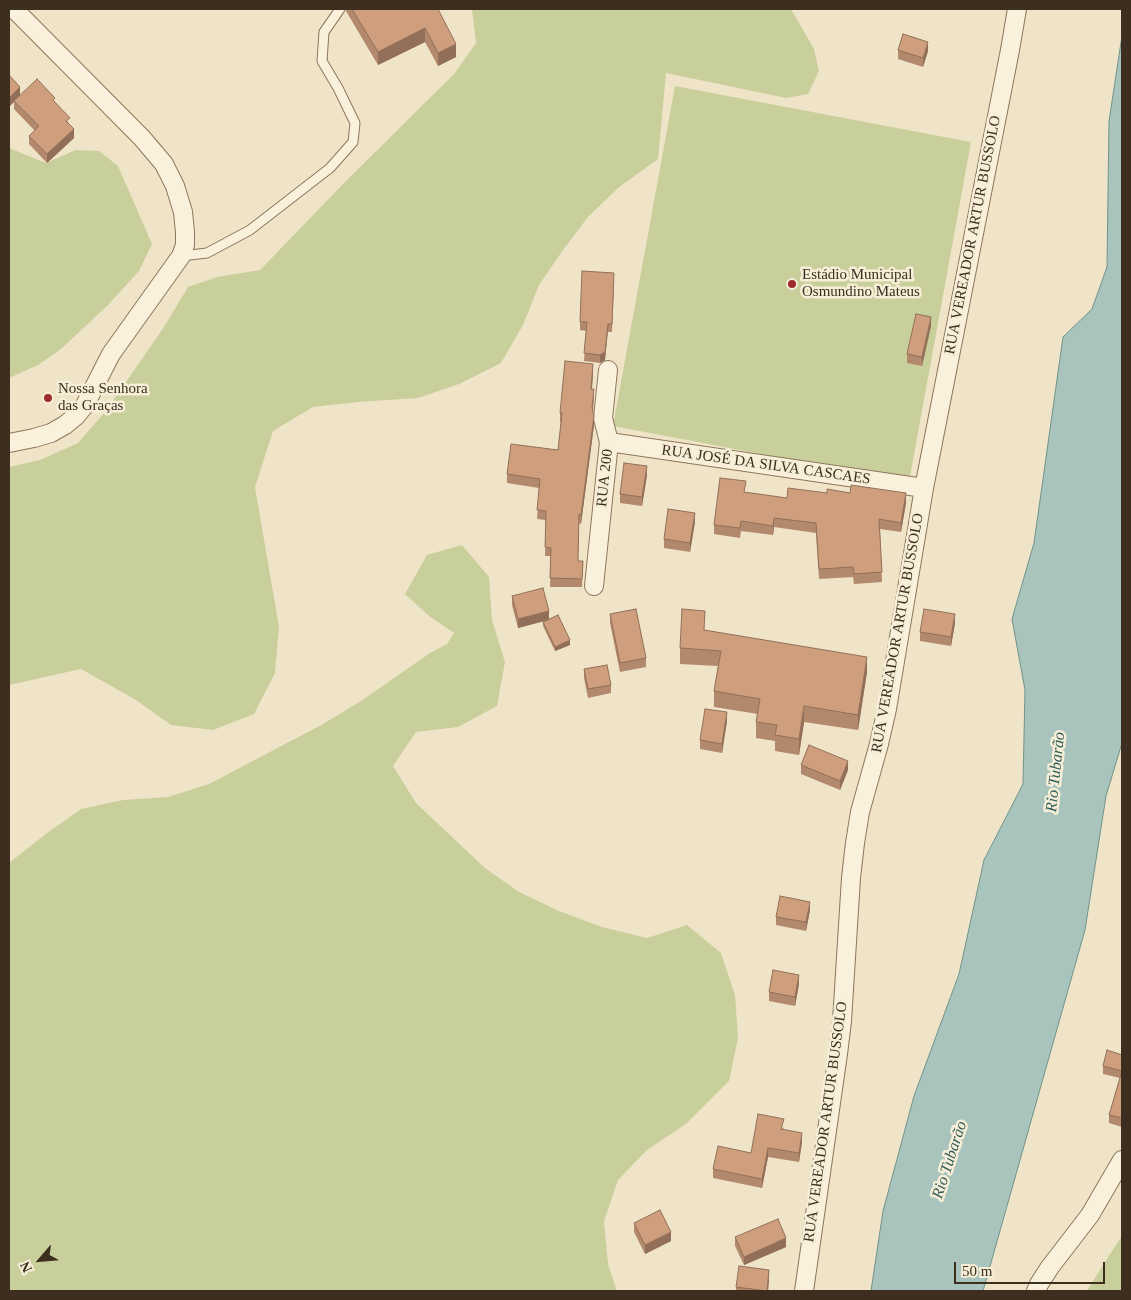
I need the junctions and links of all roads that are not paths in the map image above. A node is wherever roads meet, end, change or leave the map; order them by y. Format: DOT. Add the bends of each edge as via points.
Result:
graph roads {
  1 [pos="14,9"];
  2 [pos="340,9"];
  3 [pos="1016,9"];
  4 [pos="182,256"];
  5 [pos="608,370"];
  6 [pos="609,442"];
  7 [pos="9,443"];
  8 [pos="924,488"];
  9 [pos="594,586"];
  10 [pos="1122,1160"];
  11 [pos="804,1291"];
  12 [pos="1036,1291"];
  1 -- 4 [label="street" via="164,164 183,212 185,245"];
  2 -- 4 [label="lane" via="324,32 322,61 355,123 353,142 330,168 250,230 207,253"];
  3 -- 8 [label="street, RUA VEREADOR ARTUR BUSSOLO"];
  4 -- 7 [label="street" via="112,354 76,416 50,433"];
  5 -- 6 [label="street, RUA 200" via="603,418"];
  6 -- 8 [label="street, RUA JOSÉ DA SILVA CASCAES"];
  6 -- 9 [label="street, RUA 200"];
  8 -- 11 [label="street, RUA VEREADOR ARTUR BUSSOLO" via="887,709 855,842 838,1054"];
  10 -- 12 [label="street" via="1090,1215"];
}
